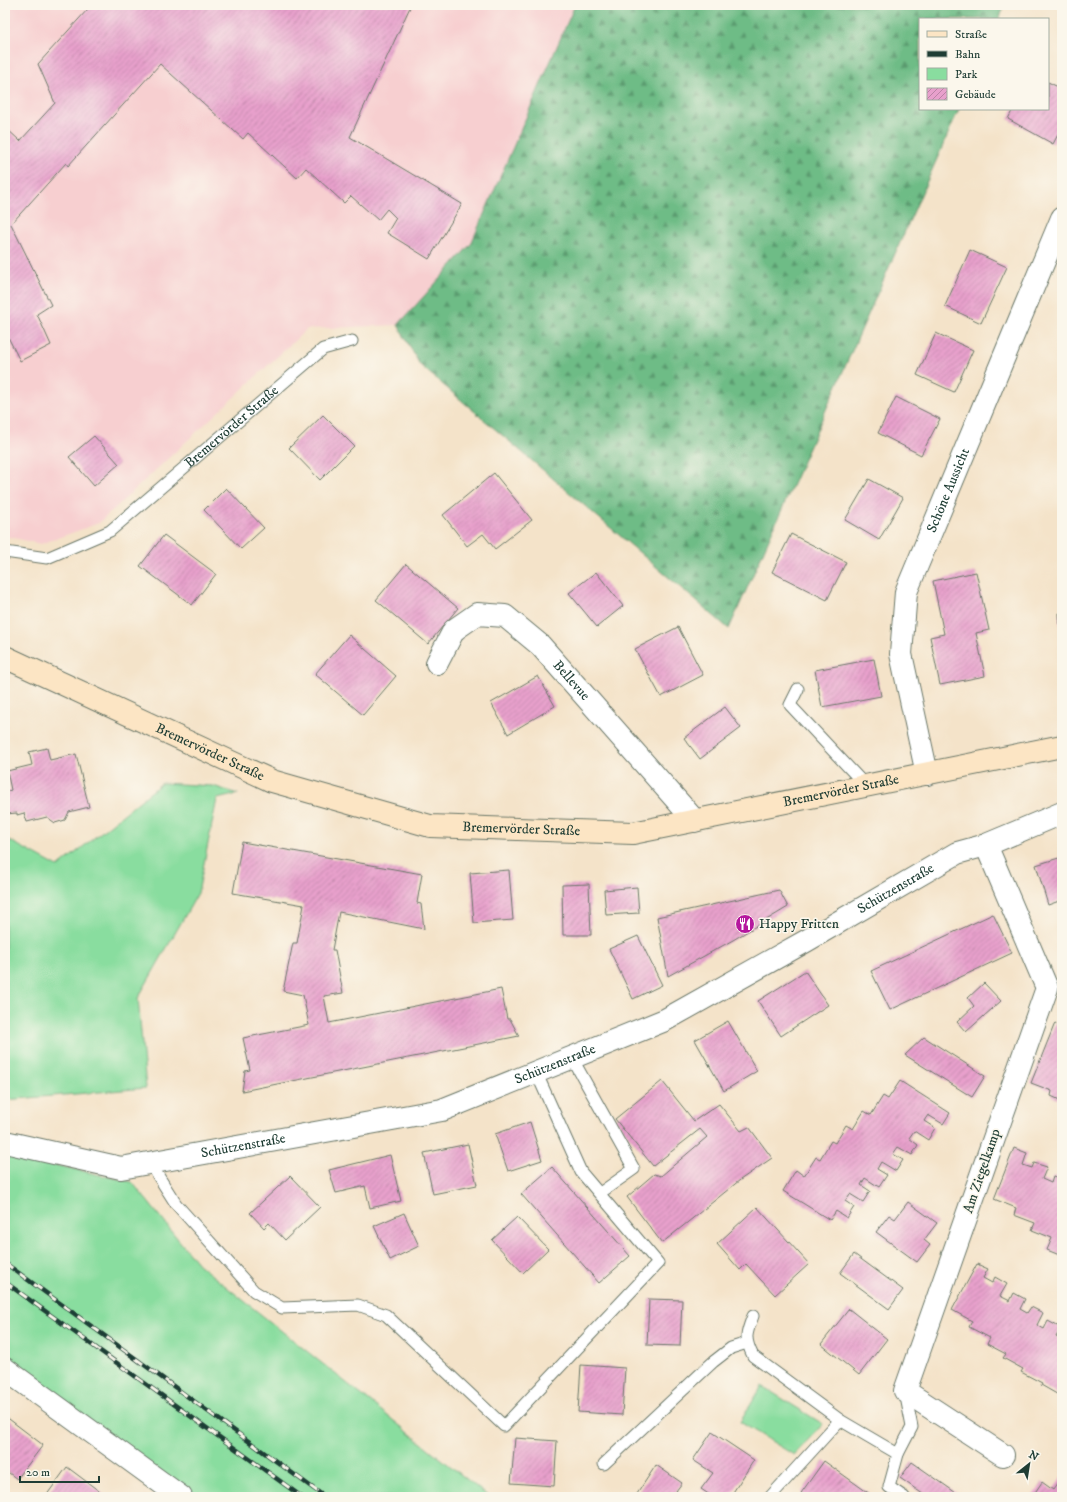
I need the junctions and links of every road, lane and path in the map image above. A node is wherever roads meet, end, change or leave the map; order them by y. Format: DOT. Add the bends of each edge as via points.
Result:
graph roads {
  1 [pos="1062,218"];
  2 [pos="352,341"];
  3 [pos="5,552"];
  4 [pos="5,657"];
  5 [pos="437,663"];
  6 [pos="798,689"];
  7 [pos="1062,746"];
  8 [pos="927,774"];
  9 [pos="867,786"];
  10 [pos="1062,813"];
  11 [pos="695,820"];
  12 [pos="986,845"];
  13 [pos="572,1058"];
  14 [pos="536,1072"];
  15 [pos="5,1142"];
  16 [pos="150,1163"];
  17 [pos="600,1193"];
  18 [pos="753,1316"];
  19 [pos="747,1344"];
  20 [pos="5,1369"];
  21 [pos="905,1391"];
  22 [pos="840,1420"];
  23 [pos="898,1454"];
  24 [pos="1003,1455"];
  25 [pos="604,1464"];
  26 [pos="181,1497"];
  27 [pos="770,1497"];
  28 [pos="904,1497"];
  1 -- 8 [label="street, Schöne Aussicht" via="906,592 900,654"];
  2 -- 3 [label="lane, Bremervörder Straße" via="323,349 110,531 47,558"];
  4 -- 11 [label="main road, Bremervörder Straße" via="272,781 430,826 633,832"];
  5 -- 11 [label="street, Bellevue" via="454,630 478,614 505,616 540,645"];
  6 -- 9 [label="lane" via="790,705"];
  7 -- 8 [label="main road, Bremervörder Straße"];
  8 -- 9 [label="main road, Bremervörder Straße"];
  9 -- 11 [label="main road, Bremervörder Straße"];
  10 -- 12 [label="street, Schützenstraße"];
  12 -- 13 [label="street, Schützenstraße" via="957,853 665,1020"];
  12 -- 21 [label="street, Am Ziegelkamp" via="1047,988"];
  13 -- 14 [label="street, Schützenstraße"];
  13 -- 17 [label="lane" via="634,1169"];
  14 -- 16 [label="street, Schützenstraße" via="442,1110"];
  14 -- 17 [label="lane" via="582,1172"];
  15 -- 16 [label="street, Schützenstraße" via="121,1168"];
  16 -- 17 [label="lane" via="176,1204 254,1291 282,1308 358,1305 386,1315 504,1426 658,1263"];
  18 -- 19 [label="lane" via="747,1332"];
  19 -- 22 [label="lane" via="753,1356"];
  19 -- 25 [label="lane" via="731,1348 713,1362"];
  20 -- 26 [label="street"];
  21 -- 23 [label="lane" via="912,1427"];
  21 -- 24 [label="street"];
  22 -- 23 [label="lane"];
  22 -- 27 [label="lane"];
  23 -- 28 [label="lane" via="889,1487"];
}
